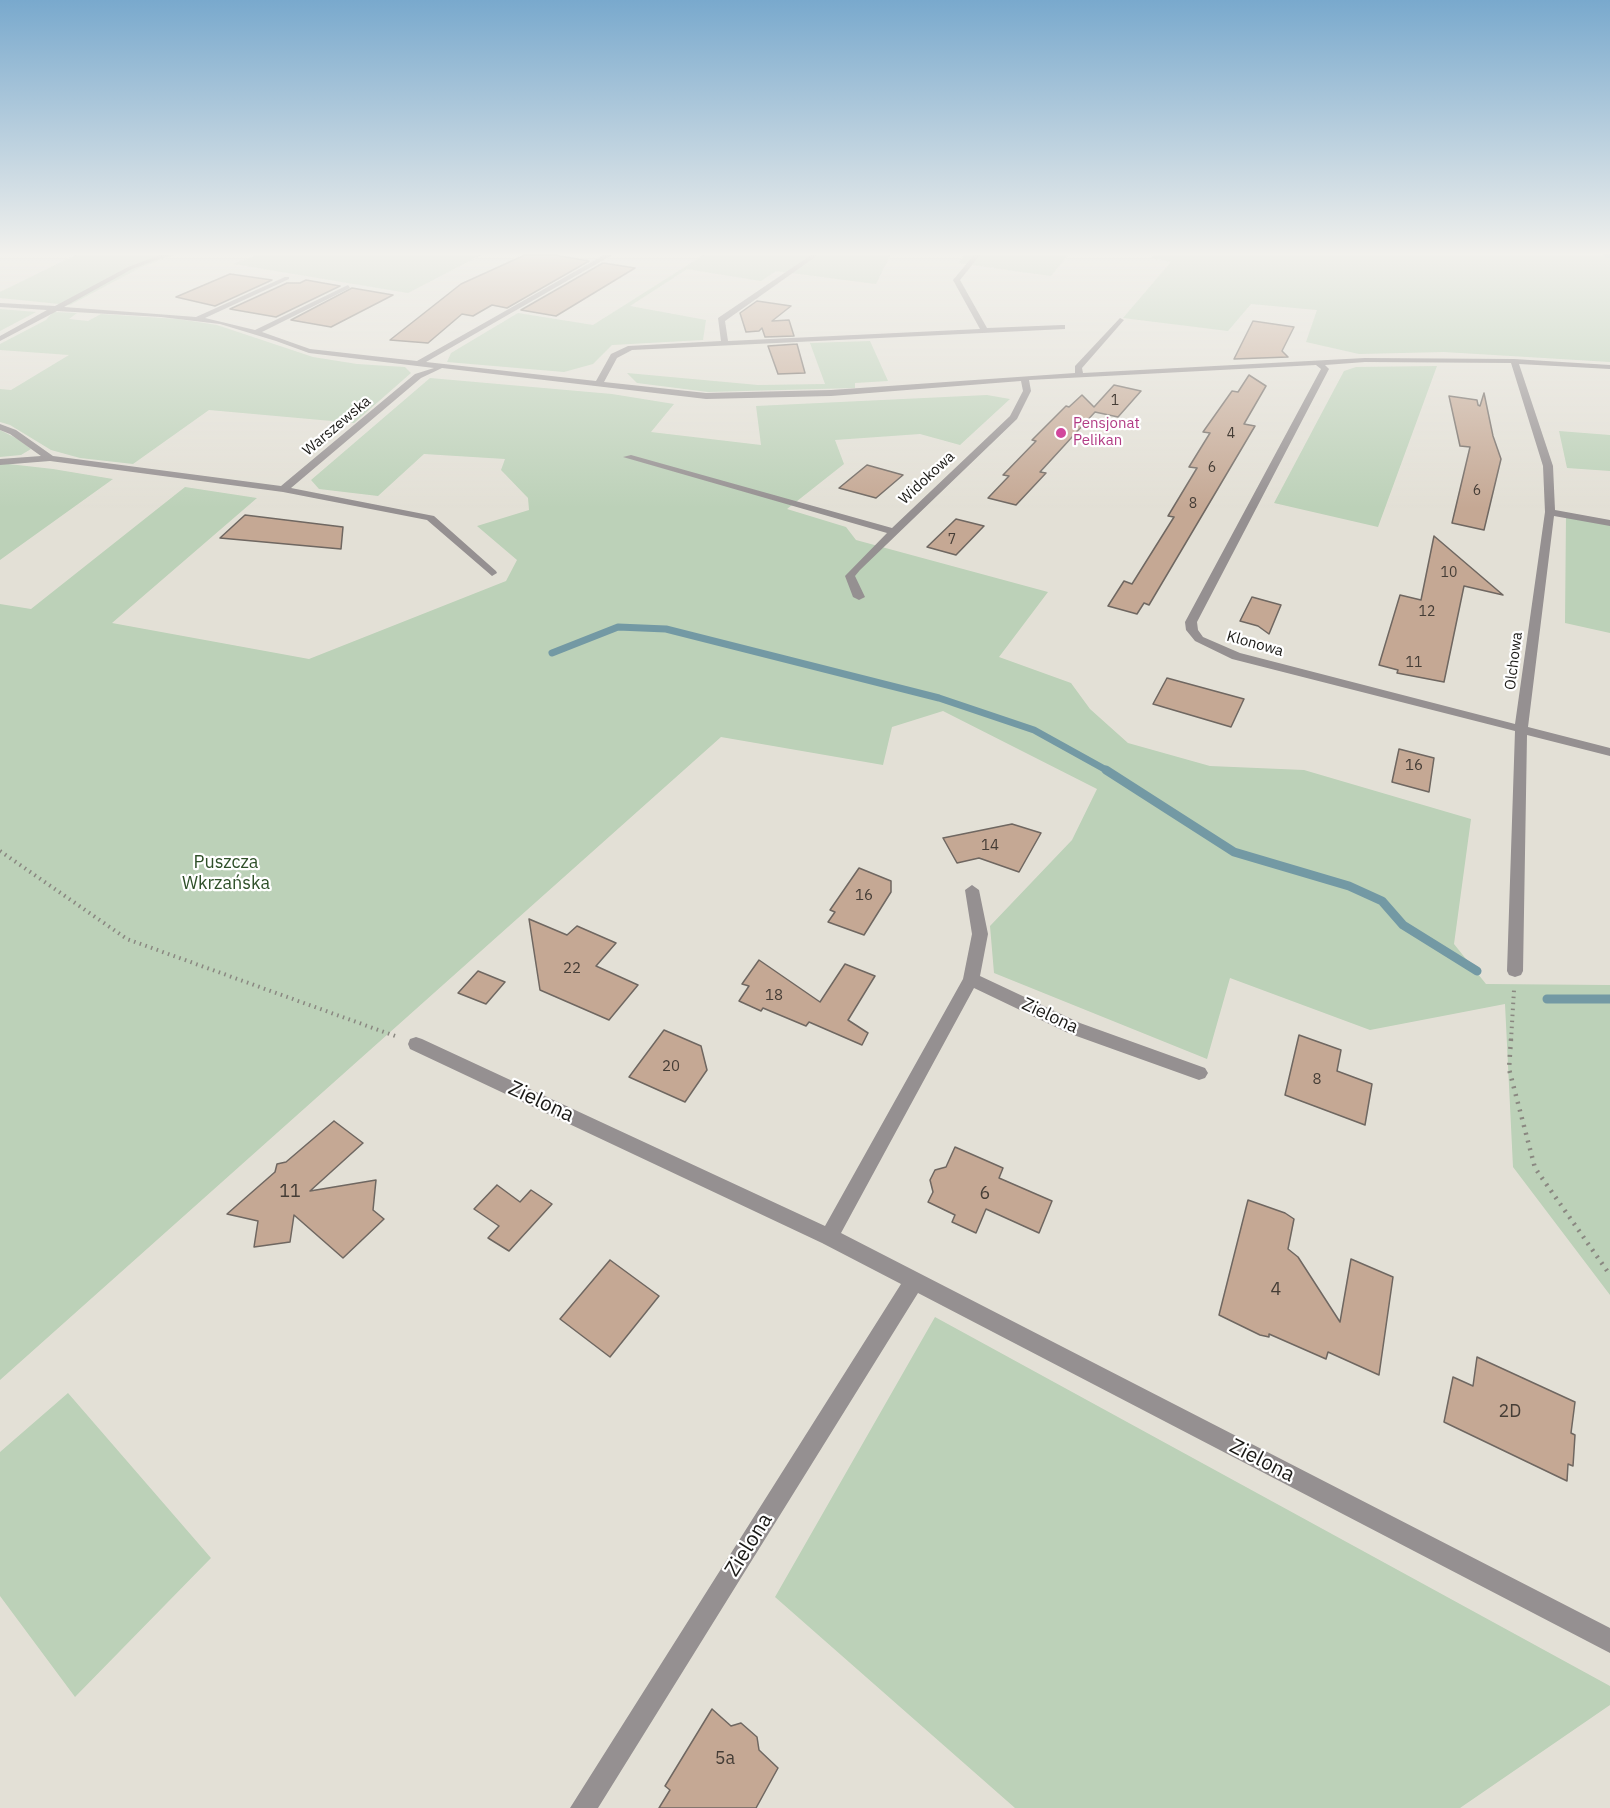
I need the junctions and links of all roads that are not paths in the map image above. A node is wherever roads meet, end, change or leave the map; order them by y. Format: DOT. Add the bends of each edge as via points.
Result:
graph roads {
  1 [pos="277,339"];
  2 [pos="460,339"];
  3 [pos="723,339"];
  4 [pos="817,339"];
  5 [pos="1103,339"];
  6 [pos="724,344"];
  7 [pos="1514,361"];
  8 [pos="1318,362"];
  9 [pos="417,364"];
  10 [pos="1610,367"];
  11 [pos="441,368"];
  12 [pos="1079,376"];
  13 [pos="1025,378"];
  14 [pos="598,385"];
  15 [pos="0,427"];
  16 [pos="50,458"];
  17 [pos="628,458"];
  18 [pos="0,462"];
  19 [pos="283,489"];
  20 [pos="1550,512"];
  21 [pos="1610,523"];
  22 [pos="892,531"];
  23 [pos="492,573"];
  24 [pos="859,597"];
  25 [pos="1521,729"];
  26 [pos="1610,752"];
  27 [pos="972,890"];
  28 [pos="1515,971"];
  29 [pos="971,979"];
  30 [pos="416,1044"];
  31 [pos="1199,1073"];
  32 [pos="829,1237"];
  33 [pos="914,1281"];
  34 [pos="1610,1641"];
  35 [pos="583,1808"];
  1 -- 9 [label="street, Warszewska" via="309,351"];
  2 -- 9 [label="street"];
  3 -- 6 [label="street"];
  4 -- 6 [label="street"];
  5 -- 12 [label="street" via="1078,368"];
  6 -- 14 [label="street" via="630,348 614,356"];
  7 -- 8 [label="street, Warszewska"];
  7 -- 10 [label="street, Warszewska"];
  7 -- 20 [label="street, Olchowa" via="1548,466"];
  8 -- 12 [label="street, Warszewska"];
  8 -- 25 [label="street, Klonowa" via="1325,369 1191,622 1192,630 1199,639 1236,656"];
  9 -- 11 [label="street, Warszewska"];
  11 -- 14 [label="street, Warszewska"];
  11 -- 19 [label="street, Warszewska" via="418,376"];
  12 -- 13 [label="street, Warszewska"];
  13 -- 14 [label="street, Warszewska" via="831,393 706,396"];
  13 -- 22 [label="street, Widokowa" via="1027,391 1014,417"];
  15 -- 16 [label="street"];
  16 -- 18 [label="street"];
  16 -- 19 [label="street"];
  17 -- 22 [label="street"];
  19 -- 23 [label="street" via="430,518"];
  20 -- 21 [label="street"];
  20 -- 25 [label="street, Olchowa"];
  22 -- 24 [label="street, Widokowa" via="850,576"];
  25 -- 26 [label="street, Klonowa"];
  25 -- 28 [label="street, Olchowa"];
  27 -- 29 [label="street" via="980,934"];
  29 -- 31 [label="street, Zielona" via="1074,1028"];
  29 -- 32 [label="street"];
  30 -- 32 [label="street, Zielona"];
  32 -- 33 [label="street, Zielona"];
  33 -- 34 [label="street, Zielona"];
  33 -- 35 [label="street, Zielona"];
}
